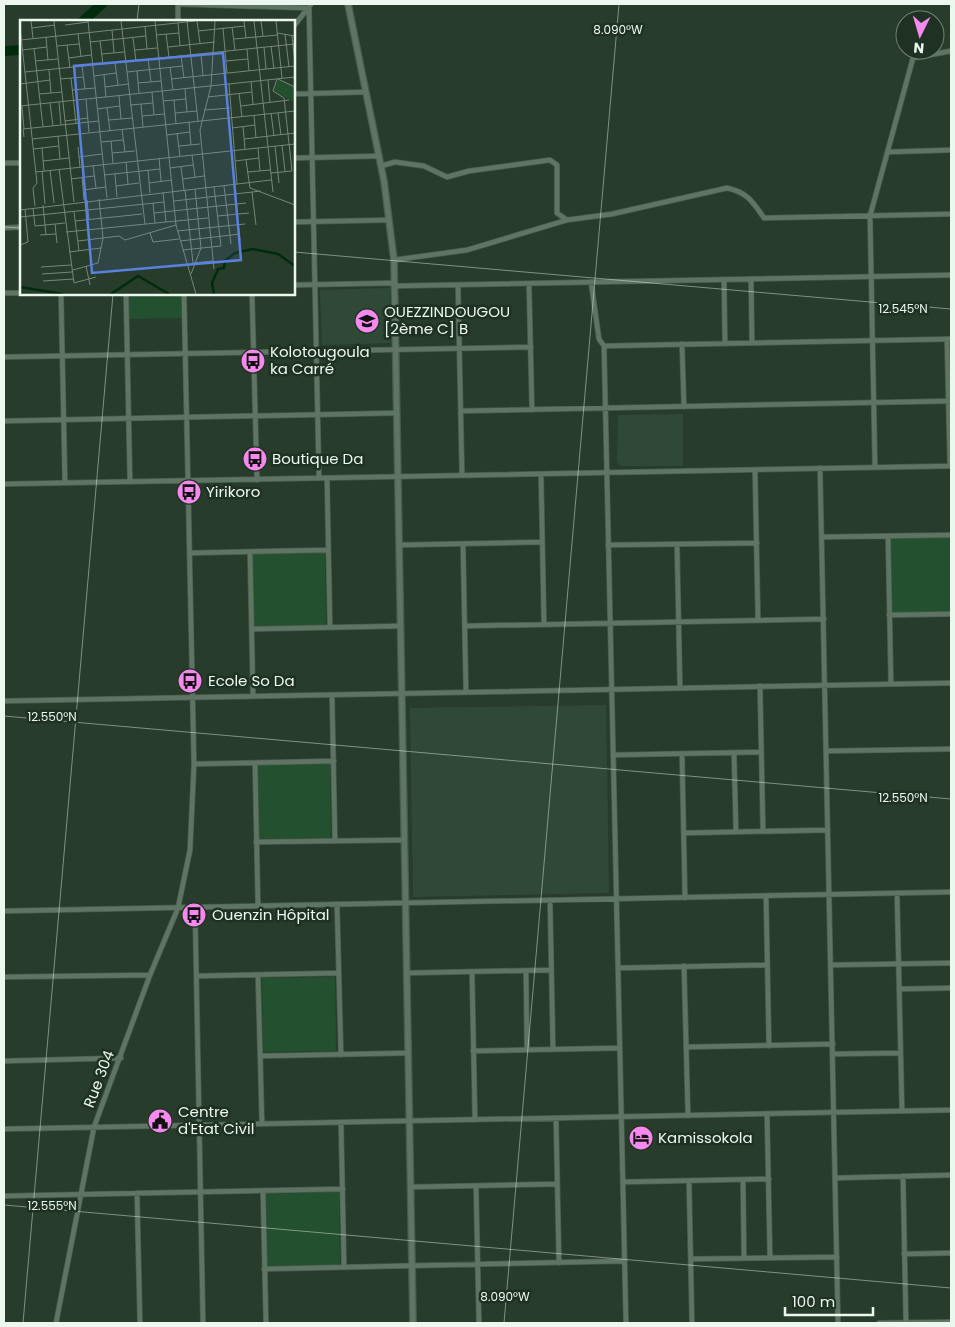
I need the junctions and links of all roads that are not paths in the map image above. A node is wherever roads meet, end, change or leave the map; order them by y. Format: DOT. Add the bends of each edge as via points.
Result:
graph roads {
  1 [pos="178,4"];
  2 [pos="348,4"];
  3 [pos="310,6"];
  4 [pos="178,20"];
  5 [pos="295,25"];
  6 [pos="951,51"];
  7 [pos="365,92"];
  8 [pos="295,94"];
  9 [pos="311,94"];
  10 [pos="951,150"];
  11 [pos="888,152"];
  12 [pos="379,156"];
  13 [pos="312,157"];
  14 [pos="295,158"];
  15 [pos="4,163"];
  16 [pos="20,163"];
  17 [pos="381,166"];
  18 [pos="951,214"];
  19 [pos="870,216"];
  20 [pos="389,220"];
  21 [pos="567,220"];
  22 [pos="295,222"];
  23 [pos="314,222"];
  24 [pos="20,227"];
  25 [pos="4,228"];
  26 [pos="394,260"];
  27 [pos="951,275"];
  28 [pos="871,277"];
  29 [pos="751,279"];
  30 [pos="724,280"];
  31 [pos="591,282"];
  32 [pos="529,284"];
  33 [pos="295,285"];
  34 [pos="315,285"];
  35 [pos="394,285"];
  36 [pos="458,285"];
  37 [pos="4,293"];
  38 [pos="20,293"];
  39 [pos="61,295"];
  40 [pos="126,295"];
  41 [pos="184,295"];
  42 [pos="252,295"];
  43 [pos="949,339"];
  44 [pos="872,341"];
  45 [pos="752,343"];
  46 [pos="682,344"];
  47 [pos="725,344"];
  48 [pos="604,346"];
  49 [pos="531,347"];
  50 [pos="459,348"];
  51 [pos="395,349"];
  52 [pos="316,351"];
  53 [pos="254,352"];
  54 [pos="186,354"];
  55 [pos="127,355"];
  56 [pos="62,356"];
  57 [pos="4,357"];
  58 [pos="950,401"];
  59 [pos="874,403"];
  60 [pos="684,407"];
  61 [pos="605,408"];
  62 [pos="532,410"];
  63 [pos="461,411"];
  64 [pos="396,413"];
  65 [pos="318,415"];
  66 [pos="255,416"];
  67 [pos="187,417"];
  68 [pos="128,418"];
  69 [pos="64,420"];
  70 [pos="4,421"];
  71 [pos="950,466"];
  72 [pos="875,467"];
  73 [pos="820,468"];
  74 [pos="755,470"];
  75 [pos="607,473"];
  76 [pos="541,474"];
  77 [pos="462,476"];
  78 [pos="398,477"];
  79 [pos="319,478"];
  80 [pos="327,478"];
  81 [pos="257,480"];
  82 [pos="188,481"];
  83 [pos="130,482"];
  84 [pos="65,483"];
  85 [pos="4,484"];
  86 [pos="951,535"];
  87 [pos="888,536"];
  88 [pos="822,538"];
  89 [pos="542,542"];
  90 [pos="757,542"];
  91 [pos="463,544"];
  92 [pos="677,544"];
  93 [pos="399,545"];
  94 [pos="608,545"];
  95 [pos="328,550"];
  96 [pos="250,552"];
  97 [pos="190,553"];
  98 [pos="951,614"];
  99 [pos="889,615"];
  100 [pos="824,618"];
  101 [pos="758,620"];
  102 [pos="679,621"];
  103 [pos="610,623"];
  104 [pos="544,624"];
  105 [pos="400,626"];
  106 [pos="465,626"];
  107 [pos="330,627"];
  108 [pos="252,629"];
  109 [pos="951,683"];
  110 [pos="891,684"];
  111 [pos="825,685"];
  112 [pos="760,686"];
  113 [pos="680,688"];
  114 [pos="612,689"];
  115 [pos="466,692"];
  116 [pos="402,694"];
  117 [pos="332,695"];
  118 [pos="253,696"];
  119 [pos="193,698"];
  120 [pos="4,701"];
  121 [pos="951,749"];
  122 [pos="826,751"];
  123 [pos="761,752"];
  124 [pos="734,753"];
  125 [pos="682,754"];
  126 [pos="613,755"];
  127 [pos="334,761"];
  128 [pos="254,762"];
  129 [pos="194,764"];
  130 [pos="828,830"];
  131 [pos="763,831"];
  132 [pos="684,832"];
  133 [pos="736,832"];
  134 [pos="404,840"];
  135 [pos="335,841"];
  136 [pos="256,842"];
  137 [pos="951,892"];
  138 [pos="897,893"];
  139 [pos="830,895"];
  140 [pos="766,896"];
  141 [pos="685,898"];
  142 [pos="616,899"];
  143 [pos="550,900"];
  144 [pos="406,903"];
  145 [pos="337,904"];
  146 [pos="258,906"];
  147 [pos="195,907"];
  148 [pos="178,908"];
  149 [pos="4,911"];
  150 [pos="951,963"];
  151 [pos="899,964"];
  152 [pos="767,965"];
  153 [pos="831,965"];
  154 [pos="684,966"];
  155 [pos="618,968"];
  156 [pos="551,970"];
  157 [pos="526,971"];
  158 [pos="472,972"];
  159 [pos="407,973"];
  160 [pos="339,974"];
  161 [pos="150,975"];
  162 [pos="258,975"];
  163 [pos="4,976"];
  164 [pos="197,976"];
  165 [pos="951,988"];
  166 [pos="899,989"];
  167 [pos="833,1044"];
  168 [pos="769,1046"];
  169 [pos="686,1047"];
  170 [pos="620,1048"];
  171 [pos="553,1049"];
  172 [pos="527,1050"];
  173 [pos="473,1051"];
  174 [pos="408,1053"];
  175 [pos="900,1053"];
  176 [pos="833,1054"];
  177 [pos="340,1055"];
  178 [pos="260,1056"];
  179 [pos="121,1058"];
  180 [pos="4,1061"];
  181 [pos="951,1110"];
  182 [pos="902,1111"];
  183 [pos="834,1113"];
  184 [pos="767,1114"];
  185 [pos="688,1116"];
  186 [pos="621,1117"];
  187 [pos="556,1118"];
  188 [pos="475,1120"];
  189 [pos="410,1121"];
  190 [pos="341,1122"];
  191 [pos="262,1124"];
  192 [pos="200,1125"];
  193 [pos="94,1127"];
  194 [pos="4,1129"];
  195 [pos="951,1175"];
  196 [pos="903,1176"];
  197 [pos="835,1178"];
  198 [pos="769,1179"];
  199 [pos="743,1180"];
  200 [pos="689,1181"];
  201 [pos="623,1182"];
  202 [pos="557,1184"];
  203 [pos="476,1186"];
  204 [pos="411,1187"];
  205 [pos="343,1189"];
  206 [pos="263,1190"];
  207 [pos="201,1192"];
  208 [pos="137,1193"];
  209 [pos="82,1194"];
  210 [pos="4,1196"];
  211 [pos="951,1253"];
  212 [pos="904,1254"];
  213 [pos="837,1257"];
  214 [pos="744,1258"];
  215 [pos="770,1258"];
  216 [pos="691,1260"];
  217 [pos="625,1261"];
  218 [pos="559,1263"];
  219 [pos="478,1264"];
  220 [pos="412,1266"];
  221 [pos="344,1267"];
  222 [pos="264,1268"];
  223 [pos="951,1322"];
  224 [pos="56,1323"];
  225 [pos="140,1323"];
  226 [pos="203,1323"];
  227 [pos="266,1323"];
  228 [pos="413,1323"];
  229 [pos="479,1323"];
  230 [pos="626,1323"];
  231 [pos="692,1323"];
  232 [pos="838,1323"];
  233 [pos="879,1323"];
  234 [pos="906,1323"];
  1 -- 3 [label="street"];
  1 -- 4 [label="street"];
  2 -- 7 [label="street"];
  3 -- 5 [label="street"];
  3 -- 9 [label="street"];
  6 -- 11 [label="street" via="913,58"];
  7 -- 9 [label="street"];
  7 -- 12 [label="street"];
  8 -- 9 [label="street"];
  9 -- 13 [label="street"];
  10 -- 11 [label="street"];
  11 -- 19 [label="street"];
  12 -- 13 [label="street"];
  12 -- 17 [label="street"];
  13 -- 14 [label="street"];
  13 -- 23 [label="street"];
  15 -- 16 [label="street"];
  17 -- 20 [label="street"];
  17 -- 21 [label="street" via="395,162 424,166 447,177 468,171 550,160 557,165 557,213"];
  18 -- 19 [label="street"];
  19 -- 21 [label="street" via="764,218 740,191 727,188 612,214"];
  19 -- 28 [label="street"];
  20 -- 23 [label="street"];
  20 -- 26 [label="street"];
  21 -- 26 [label="street" via="468,250"];
  22 -- 23 [label="street"];
  23 -- 34 [label="street"];
  24 -- 25 [label="street"];
  26 -- 35 [label="street"];
  27 -- 28 [label="street"];
  28 -- 29 [label="street"];
  28 -- 44 [label="street"];
  29 -- 30 [label="street"];
  29 -- 45 [label="street"];
  30 -- 31 [label="street"];
  30 -- 47 [label="street"];
  31 -- 32 [label="street"];
  31 -- 48 [label="street" via="599,339"];
  32 -- 36 [label="street"];
  32 -- 49 [label="street"];
  33 -- 34 [label="street"];
  34 -- 35 [label="street"];
  34 -- 52 [label="street"];
  35 -- 36 [label="street"];
  35 -- 51 [label="street"];
  36 -- 50 [label="street"];
  37 -- 38 [label="street"];
  39 -- 56 [label="street"];
  40 -- 55 [label="street"];
  41 -- 54 [label="street, Rue 304"];
  42 -- 53 [label="street"];
  43 -- 44 [label="street"];
  43 -- 58 [label="street"];
  44 -- 45 [label="street"];
  44 -- 59 [label="street"];
  45 -- 47 [label="street"];
  46 -- 47 [label="street"];
  46 -- 48 [label="street"];
  46 -- 60 [label="street"];
  48 -- 61 [label="street"];
  49 -- 50 [label="street"];
  49 -- 62 [label="street"];
  50 -- 51 [label="street"];
  50 -- 63 [label="street"];
  51 -- 52 [label="street"];
  51 -- 64 [label="street"];
  52 -- 53 [label="street"];
  52 -- 65 [label="street"];
  53 -- 54 [label="street"];
  53 -- 66 [label="street"];
  54 -- 55 [label="street"];
  54 -- 67 [label="street, Rue 304"];
  55 -- 56 [label="street"];
  55 -- 68 [label="street"];
  56 -- 57 [label="street"];
  56 -- 69 [label="street"];
  58 -- 59 [label="street"];
  58 -- 71 [label="street"];
  59 -- 60 [label="street"];
  59 -- 72 [label="street"];
  60 -- 61 [label="street"];
  61 -- 62 [label="street"];
  61 -- 75 [label="street"];
  62 -- 63 [label="street"];
  63 -- 77 [label="street"];
  64 -- 65 [label="street"];
  64 -- 78 [label="street"];
  65 -- 66 [label="street"];
  65 -- 79 [label="street"];
  66 -- 67 [label="street"];
  66 -- 81 [label="street"];
  67 -- 68 [label="street"];
  67 -- 82 [label="street, Rue 304"];
  68 -- 69 [label="street"];
  68 -- 83 [label="street"];
  69 -- 70 [label="street"];
  69 -- 84 [label="street"];
  71 -- 72 [label="street"];
  72 -- 73 [label="street"];
  73 -- 74 [label="street"];
  73 -- 88 [label="street"];
  74 -- 75 [label="street"];
  74 -- 90 [label="street"];
  75 -- 76 [label="street"];
  75 -- 94 [label="street"];
  76 -- 77 [label="street"];
  76 -- 89 [label="street"];
  77 -- 78 [label="street"];
  78 -- 80 [label="street"];
  78 -- 93 [label="street"];
  79 -- 80 [label="street"];
  79 -- 81 [label="street"];
  80 -- 95 [label="street"];
  81 -- 82 [label="street"];
  82 -- 83 [label="street"];
  82 -- 97 [label="street, Rue 304"];
  83 -- 84 [label="street"];
  84 -- 85 [label="street"];
  86 -- 87 [label="street"];
  87 -- 88 [label="street"];
  87 -- 99 [label="street"];
  88 -- 100 [label="street"];
  89 -- 91 [label="street"];
  89 -- 104 [label="street"];
  90 -- 92 [label="street"];
  90 -- 101 [label="street"];
  91 -- 93 [label="street"];
  91 -- 106 [label="street"];
  92 -- 94 [label="street"];
  92 -- 102 [label="street"];
  93 -- 105 [label="street"];
  94 -- 103 [label="street"];
  95 -- 96 [label="street"];
  95 -- 107 [label="street"];
  96 -- 97 [label="street"];
  96 -- 108 [label="street"];
  97 -- 119 [label="street, Rue 304"];
  98 -- 99 [label="street"];
  99 -- 110 [label="street"];
  100 -- 101 [label="street"];
  100 -- 111 [label="street"];
  101 -- 102 [label="street"];
  102 -- 103 [label="street"];
  102 -- 113 [label="street"];
  103 -- 104 [label="street"];
  103 -- 114 [label="street"];
  104 -- 106 [label="street"];
  105 -- 107 [label="street"];
  105 -- 116 [label="street"];
  106 -- 115 [label="street"];
  107 -- 108 [label="street"];
  108 -- 118 [label="street"];
  109 -- 110 [label="street"];
  110 -- 111 [label="street"];
  111 -- 112 [label="street"];
  111 -- 122 [label="street"];
  112 -- 113 [label="street"];
  112 -- 123 [label="street"];
  113 -- 114 [label="street"];
  114 -- 115 [label="street"];
  114 -- 126 [label="street"];
  115 -- 116 [label="street"];
  116 -- 117 [label="street"];
  116 -- 134 [label="street"];
  117 -- 118 [label="street"];
  117 -- 127 [label="street"];
  118 -- 119 [label="street"];
  119 -- 120 [label="street"];
  119 -- 129 [label="street, Rue 304"];
  121 -- 122 [label="street"];
  122 -- 130 [label="street"];
  123 -- 124 [label="street"];
  123 -- 131 [label="street"];
  124 -- 125 [label="street"];
  124 -- 133 [label="street"];
  125 -- 126 [label="street"];
  125 -- 132 [label="street"];
  126 -- 142 [label="street"];
  127 -- 128 [label="street"];
  127 -- 135 [label="street"];
  128 -- 129 [label="street"];
  128 -- 136 [label="street"];
  129 -- 148 [label="street, Rue 304" via="190,850"];
  130 -- 131 [label="street"];
  130 -- 139 [label="street"];
  131 -- 133 [label="street"];
  132 -- 133 [label="street"];
  132 -- 141 [label="street"];
  134 -- 135 [label="street"];
  134 -- 144 [label="street"];
  135 -- 136 [label="street"];
  136 -- 146 [label="street"];
  137 -- 138 [label="street"];
  138 -- 139 [label="street"];
  138 -- 151 [label="street"];
  139 -- 140 [label="street"];
  139 -- 153 [label="street"];
  140 -- 141 [label="street"];
  140 -- 152 [label="street"];
  141 -- 142 [label="street"];
  142 -- 143 [label="street"];
  142 -- 155 [label="street"];
  143 -- 144 [label="street"];
  143 -- 156 [label="street"];
  144 -- 145 [label="street"];
  144 -- 159 [label="street"];
  145 -- 146 [label="street"];
  145 -- 160 [label="street"];
  146 -- 147 [label="street"];
  147 -- 148 [label="street"];
  147 -- 164 [label="street"];
  148 -- 149 [label="street"];
  148 -- 161 [label="street, Rue 304"];
  150 -- 151 [label="street"];
  151 -- 153 [label="street"];
  151 -- 166 [label="street"];
  152 -- 154 [label="street"];
  152 -- 168 [label="street"];
  153 -- 167 [label="street"];
  154 -- 155 [label="street"];
  154 -- 169 [label="street"];
  155 -- 170 [label="street"];
  156 -- 157 [label="street"];
  156 -- 171 [label="street"];
  157 -- 158 [label="street"];
  157 -- 172 [label="street"];
  158 -- 159 [label="street"];
  158 -- 173 [label="street"];
  159 -- 174 [label="street"];
  160 -- 162 [label="street"];
  160 -- 177 [label="street"];
  161 -- 163 [label="street"];
  161 -- 179 [label="street, Rue 304"];
  162 -- 164 [label="street"];
  162 -- 178 [label="street"];
  164 -- 192 [label="street"];
  165 -- 166 [label="street"];
  166 -- 175 [label="street"];
  167 -- 168 [label="street"];
  167 -- 176 [label="street"];
  168 -- 169 [label="street"];
  169 -- 185 [label="street"];
  170 -- 171 [label="street"];
  170 -- 186 [label="street"];
  171 -- 172 [label="street"];
  172 -- 173 [label="street"];
  173 -- 188 [label="street"];
  174 -- 177 [label="street"];
  174 -- 189 [label="street"];
  175 -- 176 [label="street"];
  175 -- 182 [label="street"];
  176 -- 183 [label="street"];
  177 -- 178 [label="street"];
  178 -- 191 [label="street"];
  179 -- 180 [label="street"];
  179 -- 193 [label="street, Rue 304"];
  181 -- 182 [label="street"];
  182 -- 183 [label="street"];
  183 -- 184 [label="street"];
  183 -- 197 [label="street"];
  184 -- 185 [label="street"];
  184 -- 198 [label="street"];
  185 -- 186 [label="street"];
  186 -- 187 [label="street"];
  186 -- 201 [label="street"];
  187 -- 188 [label="street"];
  187 -- 202 [label="street"];
  188 -- 189 [label="street"];
  189 -- 190 [label="street"];
  189 -- 204 [label="street"];
  190 -- 191 [label="street"];
  190 -- 205 [label="street"];
  191 -- 192 [label="street"];
  192 -- 193 [label="street"];
  192 -- 207 [label="street"];
  193 -- 194 [label="street"];
  193 -- 209 [label="street, Rue 304"];
  195 -- 196 [label="street"];
  196 -- 197 [label="street"];
  196 -- 212 [label="street"];
  197 -- 213 [label="street"];
  198 -- 199 [label="street"];
  198 -- 215 [label="street"];
  199 -- 200 [label="street"];
  199 -- 214 [label="street"];
  200 -- 201 [label="street"];
  200 -- 216 [label="street"];
  201 -- 217 [label="street"];
  202 -- 203 [label="street"];
  202 -- 218 [label="street"];
  203 -- 204 [label="street"];
  203 -- 219 [label="street"];
  204 -- 220 [label="street"];
  205 -- 206 [label="street"];
  205 -- 221 [label="street"];
  206 -- 207 [label="street"];
  206 -- 222 [label="street"];
  207 -- 208 [label="street"];
  207 -- 226 [label="street"];
  208 -- 209 [label="street"];
  208 -- 225 [label="street"];
  209 -- 210 [label="street"];
  209 -- 224 [label="street, Rue 304"];
  211 -- 212 [label="street"];
  212 -- 234 [label="street"];
  213 -- 215 [label="street"];
  213 -- 232 [label="street"];
  214 -- 215 [label="street"];
  214 -- 216 [label="street"];
  216 -- 231 [label="street"];
  217 -- 218 [label="street"];
  217 -- 230 [label="street"];
  218 -- 219 [label="street"];
  219 -- 220 [label="street"];
  219 -- 229 [label="street"];
  220 -- 221 [label="street"];
  220 -- 228 [label="street"];
  221 -- 222 [label="street"];
  222 -- 227 [label="street"];
  223 -- 234 [label="street"];
  233 -- 234 [label="street"];
}
